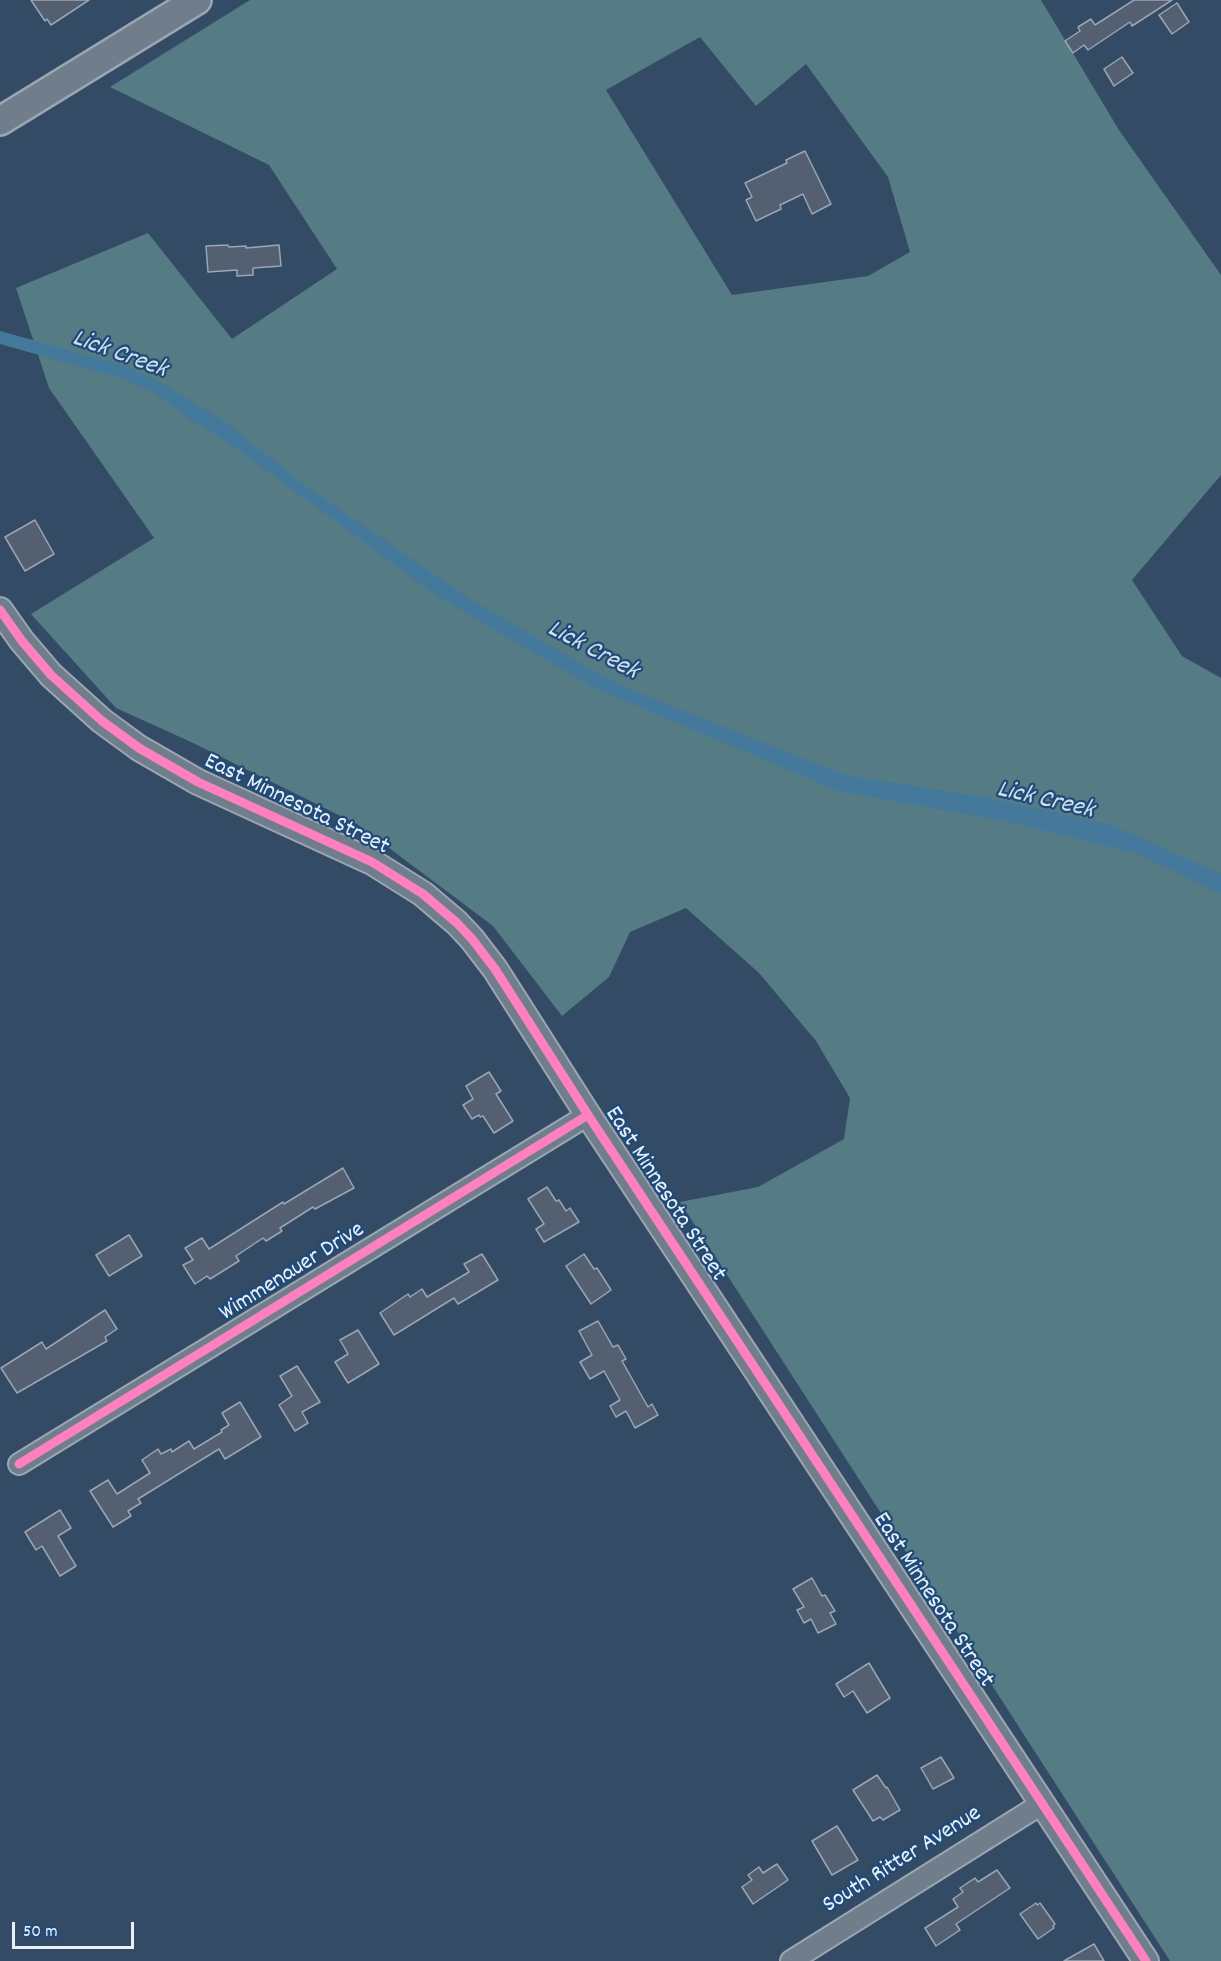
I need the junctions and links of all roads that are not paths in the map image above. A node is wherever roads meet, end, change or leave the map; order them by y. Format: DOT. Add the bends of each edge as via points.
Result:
graph roads {
  1 [pos="197,0"];
  2 [pos="0,121"];
  3 [pos="0,610"];
  4 [pos="588,1115"];
  5 [pos="19,1464"];
  6 [pos="1043,1803"];
  7 [pos="791,1961"];
  8 [pos="1146,1961"];
  1 -- 2 [label="main road"];
  3 -- 4 [label="street, East Minnesota Street" via="51,675 139,748 198,782 372,862 411,885 449,916 495,969"];
  4 -- 5 [label="street, Wimmenauer Drive"];
  4 -- 6 [label="street, East Minnesota Street"];
  6 -- 7 [label="street, South Ritter Avenue"];
  6 -- 8 [label="street, East Minnesota Street"];
}
